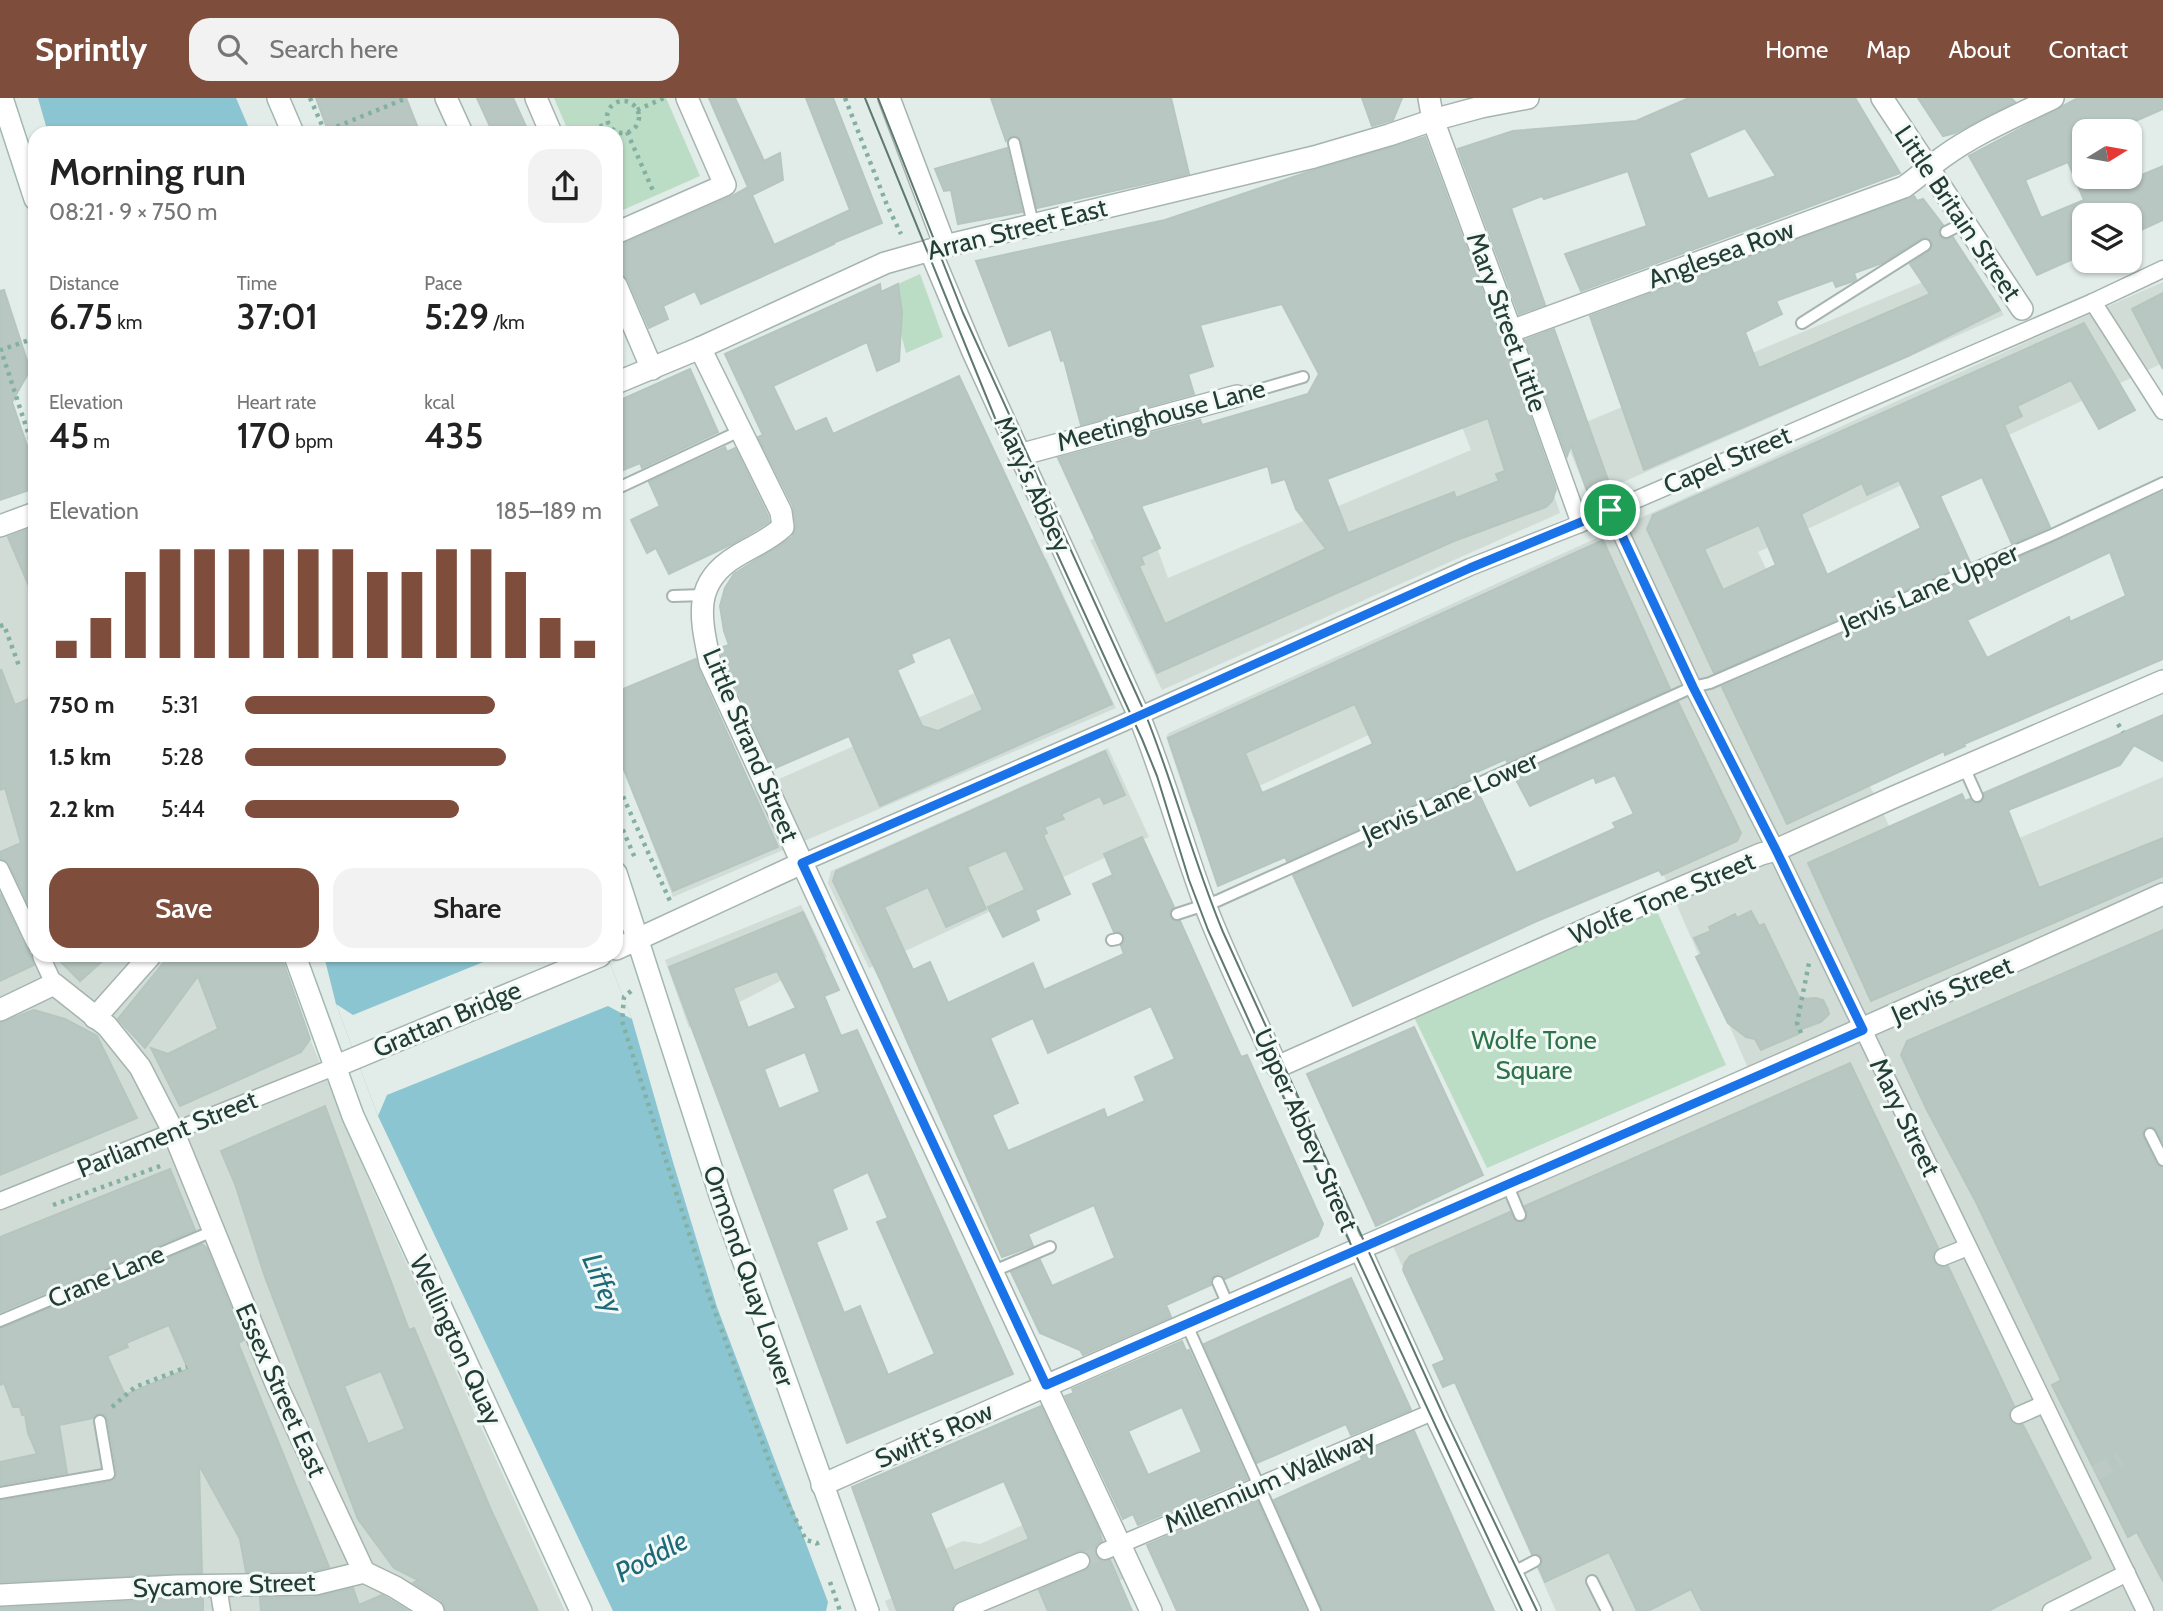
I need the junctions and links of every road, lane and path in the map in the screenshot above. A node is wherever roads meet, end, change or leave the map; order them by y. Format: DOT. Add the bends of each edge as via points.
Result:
graph roads {
  1 [pos="2,98"];
  2 [pos="278,98"];
  3 [pos="310,98"];
  4 [pos="407,98"];
  5 [pos="446,98"];
  6 [pos="536,98"];
  7 [pos="664,98"];
  8 [pos="687,98"];
  9 [pos="845,98"];
  10 [pos="889,98"];
  11 [pos="1429,98"];
  12 [pos="1528,98"];
  13 [pos="1882,98"];
  14 [pos="2053,98"];
  15 [pos="613,101"];
  16 [pos="637,110"];
  17 [pos="1433,120"];
  18 [pos="608,123"];
  19 [pos="290,126"];
  20 [pos="321,126"];
  21 [pos="341,126"];
  22 [pos="459,126"];
  23 [pos="548,126"];
  24 [pos="601,126"];
  25 [pos="610,126"];
  26 [pos="623,131"];
  27 [pos="627,132"];
  28 [pos="1014,143"];
  29 [pos="1929,170"];
  30 [pos="28,178"];
  31 [pos="663,213"];
  32 [pos="1033,224"];
  33 [pos="623,230"];
  34 [pos="903,238"];
  35 [pos="1925,245"];
  36 [pos="937,248"];
  37 [pos="2163,268"];
  38 [pos="623,301"];
  39 [pos="2093,302"];
  40 [pos="2022,309"];
  41 [pos="1802,323"];
  42 [pos="2034,327"];
  43 [pos="1511,331"];
  44 [pos="28,340"];
  45 [pos="700,348"];
  46 [pos="652,369"];
  47 [pos="1303,377"];
  48 [pos="623,380"];
  49 [pos="1237,396"];
  50 [pos="2163,411"];
  51 [pos="742,430"];
  52 [pos="28,433"];
  53 [pos="1019,455"];
  54 [pos="2163,483"];
  55 [pos="623,486"];
  56 [pos="1610,510"];
  57 [pos="28,516"];
  58 [pos="1580,524"];
  59 [pos="0,526"];
  60 [pos="704,595"];
  61 [pos="673,596"];
  62 [pos="0,626"];
  63 [pos="19,666"];
  64 [pos="2163,681"];
  65 [pos="1693,687"];
  66 [pos="1139,716"];
  67 [pos="1964,767"];
  68 [pos="1978,796"];
  69 [pos="623,797"];
  70 [pos="1776,850"];
  71 [pos="802,863"];
  72 [pos="0,869"];
  73 [pos="623,894"];
  74 [pos="2163,894"];
  75 [pos="659,900"];
  76 [pos="670,902"];
  77 [pos="679,902"];
  78 [pos="1205,905"];
  79 [pos="1177,915"];
  80 [pos="28,928"];
  81 [pos="638,939"];
  82 [pos="623,946"];
  83 [pos="1810,959"];
  84 [pos="44,962"];
  85 [pos="145,962"];
  86 [pos="297,962"];
  87 [pos="586,962"];
  88 [pos="54,984"];
  89 [pos="624,997"];
  90 [pos="0,1010"];
  91 [pos="95,1018"];
  92 [pos="1863,1030"];
  93 [pos="1803,1036"];
  94 [pos="334,1067"];
  95 [pos="1277,1067"];
  96 [pos="173,1132"];
  97 [pos="2150,1134"];
  98 [pos="2163,1160"];
  99 [pos="173,1161"];
  100 [pos="1507,1184"];
  101 [pos="0,1201"];
  102 [pos="42,1208"];
  103 [pos="1520,1215"];
  104 [pos="213,1231"];
  105 [pos="1050,1247"];
  106 [pos="1968,1247"];
  107 [pos="1360,1249"];
  108 [pos="1943,1257"];
  109 [pos="994,1271"];
  110 [pos="1218,1282"];
  111 [pos="1228,1304"];
  112 [pos="0,1321"];
  113 [pos="1186,1323"];
  114 [pos="187,1367"];
  115 [pos="1046,1385"];
  116 [pos="2044,1404"];
  117 [pos="1435,1411"];
  118 [pos="2019,1415"];
  119 [pos="100,1420"];
  120 [pos="822,1485"];
  121 [pos="1259,1486"];
  122 [pos="0,1493"];
  123 [pos="1112,1548"];
  124 [pos="821,1555"];
  125 [pos="1081,1561"];
  126 [pos="1535,1561"];
  127 [pos="364,1573"];
  128 [pos="1512,1573"];
  129 [pos="2127,1573"];
  130 [pos="828,1577"];
  131 [pos="1592,1581"];
  132 [pos="218,1586"];
  133 [pos="0,1595"];
  134 [pos="422,1608"];
  135 [pos="1145,1609"];
  136 [pos="222,1611"];
  137 [pos="581,1611"];
  138 [pos="839,1611"];
  139 [pos="867,1611"];
  140 [pos="962,1611"];
  141 [pos="1315,1611"];
  142 [pos="1530,1611"];
  143 [pos="1607,1611"];
  144 [pos="2051,1611"];
  145 [pos="2145,1611"];
  1 -- 30 [label="street"];
  2 -- 19 [label="street"];
  3 -- 20 [label="path"];
  4 -- 21 [label="path"];
  5 -- 22 [label="street"];
  6 -- 23 [label="street"];
  7 -- 16 [label="path"];
  8 -- 31 [label="street" via="725,185"];
  9 -- 34 [label="path"];
  10 -- 36 [label="street, Mary's Abbey"];
  11 -- 17 [label="street, Mary Street Little"];
  12 -- 17 [label="street, Arran Street East"];
  13 -- 29 [label="street, Little Britain Street"];
  14 -- 29 [label="street, Anglesea Row" via="1977,136"];
  15 -- 16 [label="path" via="624,101"];
  15 -- 18 [label="path"];
  16 -- 27 [label="path" via="637,124"];
  17 -- 32 [label="street, Arran Street East" via="1314,157"];
  17 -- 43 [label="street, Mary Street Little"];
  18 -- 24 [label="path"];
  18 -- 25 [label="path"];
  26 -- 27 [label="path"];
  27 -- 31 [label="path"];
  28 -- 32 [label="lane"];
  29 -- 40 [label="street, Little Britain Street" via="1955,227"];
  29 -- 43 [label="street, Anglesea Row" via="1904,187"];
  31 -- 33 [label="street"];
  32 -- 36 [label="street, Arran Street East"];
  35 -- 41 [label="lane"];
  36 -- 45 [label="street, Arran Street East" via="885,263"];
  36 -- 53 [label="street, Mary's Abbey" via="973,352"];
  37 -- 39 [label="street, Capel Street"];
  38 -- 46 [label="street"];
  39 -- 42 [label="street, Capel Street"];
  39 -- 50 [label="street"];
  40 -- 42 [label="street, Little Britain Street"];
  42 -- 56 [label="street, Capel Street"];
  43 -- 58 [label="street, Mary Street Little"];
  44 -- 52 [label="path" via="1,350"];
  45 -- 46 [label="street, Arran Street East"];
  45 -- 51 [label="street"];
  46 -- 48 [label="street, Arran Street East"];
  47 -- 49 [label="lane, Meetinghouse Lane"];
  49 -- 53 [label="street, Meetinghouse Lane"];
  51 -- 55 [label="lane"];
  51 -- 60 [label="street" via="781,512 783,527 734,557 714,575"];
  53 -- 66 [label="street, Mary's Abbey"];
  54 -- 65 [label="lane, Jervis Lane Upper"];
  56 -- 58 [label="street, Capel Street"];
  56 -- 65 [label="street, Mary Street"];
  57 -- 59 [label="street"];
  58 -- 66 [label="street, Capel Street" via="1470,568"];
  60 -- 61 [label="lane"];
  60 -- 71 [label="street, Little Strand Street" via="701,620 710,663"];
  62 -- 63 [label="path" via="4,625"];
  64 -- 67 [label="street, Wolfe Tone Street"];
  65 -- 70 [label="street, Mary Street"];
  65 -- 78 [label="lane, Jervis Lane Lower"];
  66 -- 71 [label="street, Capel Street"];
  66 -- 78 [label="street, Upper Abbey Street"];
  67 -- 68 [label="lane"];
  67 -- 70 [label="street, Wolfe Tone Street"];
  69 -- 76 [label="path"];
  70 -- 92 [label="street, Mary Street"];
  70 -- 95 [label="street, Wolfe Tone Street"];
  71 -- 81 [label="street, Capel Street"];
  71 -- 109 [label="street, Little Strand Street"];
  72 -- 80 [label="street"];
  73 -- 81 [label="street, Ormond Quay Lower"];
  74 -- 92 [label="street, Jervis Street"];
  75 -- 76 [label="path"];
  76 -- 77 [label="path"];
  78 -- 79 [label="lane, Jervis Lane Lower"];
  78 -- 95 [label="street, Upper Abbey Street"];
  81 -- 82 [label="street"];
  81 -- 120 [label="street, Ormond Quay Lower" via="721,1198"];
  83 -- 93 [label="path" via="1797,1023"];
  84 -- 88 [label="street"];
  85 -- 91 [label="street"];
  86 -- 94 [label="street, Wellington Quay"];
  87 -- 94 [label="street, Grattan Bridge"];
  88 -- 90 [label="street"];
  88 -- 91 [label="street, Essex Street East"];
  89 -- 124 [label="path" via="622,1021 706,1287 776,1480 806,1540 817,1544"];
  91 -- 96 [label="street, Essex Street East" via="140,1067"];
  92 -- 100 [label="street, Jervis Street"];
  92 -- 106 [label="street, Mary Street"];
  94 -- 96 [label="street, Parliament Street"];
  94 -- 137 [label="street, Wellington Quay"];
  95 -- 107 [label="lane, Upper Abbey Street"];
  96 -- 101 [label="street, Parliament Street"];
  96 -- 104 [label="street, Essex Street East"];
  97 -- 98 [label="lane"];
  99 -- 102 [label="path"];
  100 -- 103 [label="lane"];
  100 -- 107 [label="street, Jervis Street"];
  104 -- 112 [label="lane, Crane Lane"];
  104 -- 127 [label="street, Essex Street East" via="277,1386"];
  105 -- 109 [label="lane"];
  106 -- 108 [label="street"];
  106 -- 116 [label="street, Mary Street"];
  107 -- 111 [label="street, Jervis Street"];
  107 -- 117 [label="street, Upper Abbey Street"];
  109 -- 115 [label="street, Little Strand Street"];
  110 -- 111 [label="lane"];
  111 -- 113 [label="street, Jervis Street"];
  113 -- 115 [label="street, Jervis Street"];
  113 -- 121 [label="lane"];
  114 -- 119 [label="path" via="135,1387"];
  115 -- 120 [label="street, Swift's Row"];
  115 -- 123 [label="street, Little Strand Street"];
  116 -- 118 [label="street"];
  116 -- 129 [label="street, Mary Street" via="2089,1477"];
  117 -- 121 [label="street, Millennium Walkway"];
  117 -- 128 [label="street, Upper Abbey Street"];
  119 -- 122 [label="lane" via="110,1474"];
  120 -- 139 [label="street, Ormond Quay Lower"];
  121 -- 123 [label="street, Millennium Walkway"];
  121 -- 141 [label="lane"];
  123 -- 135 [label="street, Little Strand Street"];
  125 -- 140 [label="street"];
  126 -- 128 [label="lane"];
  127 -- 132 [label="street, Sycamore Street" via="315,1584"];
  127 -- 134 [label="street" via="396,1587"];
  128 -- 142 [label="street, Upper Abbey Street"];
  129 -- 144 [label="street"];
  129 -- 145 [label="street, Mary Street"];
  130 -- 138 [label="path"];
  131 -- 143 [label="lane"];
  132 -- 133 [label="street, Sycamore Street"];
  132 -- 136 [label="street"];
}
